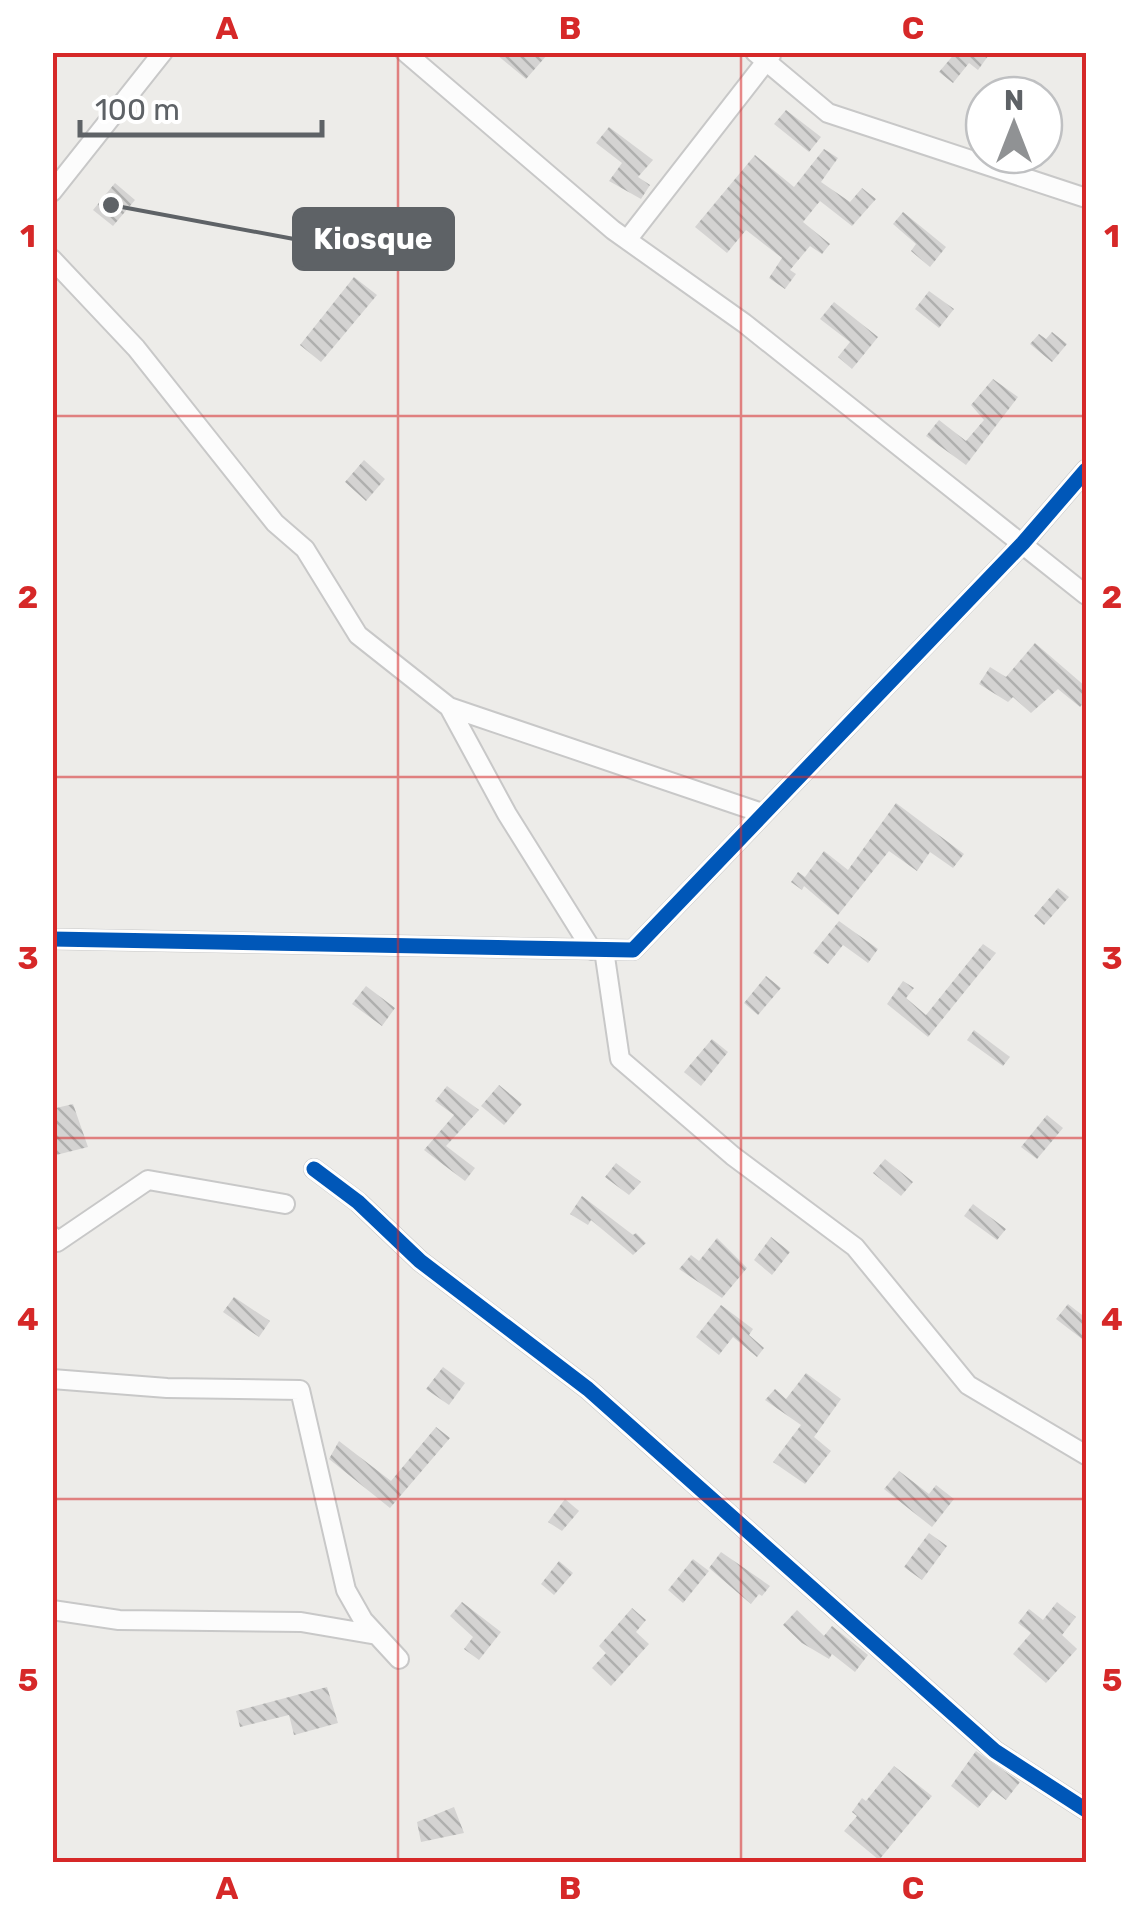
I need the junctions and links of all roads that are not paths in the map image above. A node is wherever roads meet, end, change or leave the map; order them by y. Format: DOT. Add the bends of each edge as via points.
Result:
graph roads {
  1 [pos="163,52"];
  2 [pos="405,52"];
  3 [pos="765,56"];
  4 [pos="52,192"];
  5 [pos="1086,198"];
  6 [pos="627,240"];
  7 [pos="52,259"];
  8 [pos="1086,470"];
  9 [pos="1023,542"];
  10 [pos="1086,595"];
  11 [pos="449,707"];
  12 [pos="762,813"];
  13 [pos="52,939"];
  14 [pos="598,950"];
  15 [pos="314,1168"];
  16 [pos="284,1204"];
  17 [pos="52,1236"];
  18 [pos="52,1379"];
  19 [pos="1086,1455"];
  20 [pos="52,1610"];
  21 [pos="377,1636"];
  22 [pos="399,1659"];
  23 [pos="1086,1810"];
  1 -- 4 [label="street"];
  2 -- 6 [label="street"];
  3 -- 5 [label="street" via="828,113"];
  3 -- 6 [label="street"];
  6 -- 9 [label="street"];
  7 -- 11 [label="street" via="305,549 358,635"];
  8 -- 9 [label="street"];
  9 -- 10 [label="street"];
  9 -- 12 [label="street"];
  11 -- 12 [label="street"];
  11 -- 14 [label="street" via="507,814"];
  12 -- 14 [label="street" via="633,950"];
  13 -- 14 [label="street"];
  14 -- 19 [label="street" via="620,1059 733,1156 855,1246 968,1385"];
  15 -- 23 [label="street" via="420,1261 588,1389 995,1751"];
  16 -- 17 [label="street" via="148,1180 57,1242"];
  18 -- 21 [label="street" via="300,1390 346,1590"];
  20 -- 21 [label="street" via="120,1620 301,1622"];
  21 -- 22 [label="street"];
}
